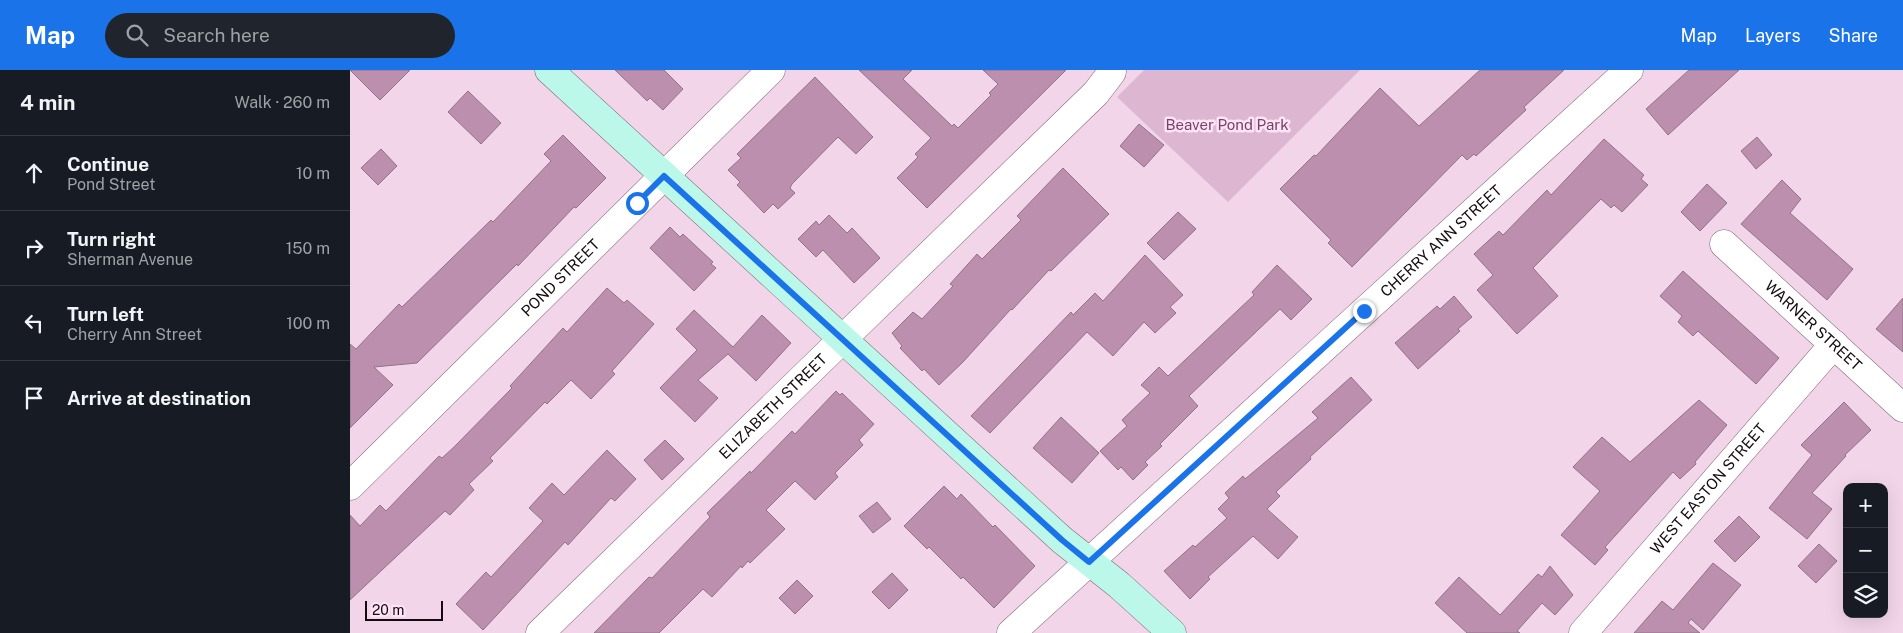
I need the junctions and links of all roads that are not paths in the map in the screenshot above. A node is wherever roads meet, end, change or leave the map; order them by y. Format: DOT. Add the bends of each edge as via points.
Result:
graph roads {
  1 [pos="549,70"];
  2 [pos="771,70"];
  3 [pos="1629,70"];
  4 [pos="1111,71"];
  5 [pos="664,176"];
  6 [pos="1724,244"];
  7 [pos="844,339"];
  8 [pos="1834,344"];
  9 [pos="1903,408"];
  10 [pos="350,486"];
  11 [pos="1089,562"];
  12 [pos="540,633"];
  13 [pos="1012,633"];
  14 [pos="1172,633"];
  15 [pos="1583,633"];
  1 -- 5 [label="main road"];
  2 -- 5 [label="street, POND STREET"];
  3 -- 11 [label="street, CHERRY ANN STREET"];
  4 -- 7 [label="street, ELIZABETH STREET" via="1096,93"];
  5 -- 7 [label="main road"];
  5 -- 10 [label="street, POND STREET"];
  6 -- 8 [label="street, WARNER STREET"];
  7 -- 11 [label="main road"];
  7 -- 12 [label="street, ELIZABETH STREET"];
  8 -- 9 [label="street, WARNER STREET"];
  8 -- 15 [label="street, WEST EASTON STREET"];
  11 -- 13 [label="street, CHERRY ANN STREET"];
  11 -- 14 [label="main road"];
}
